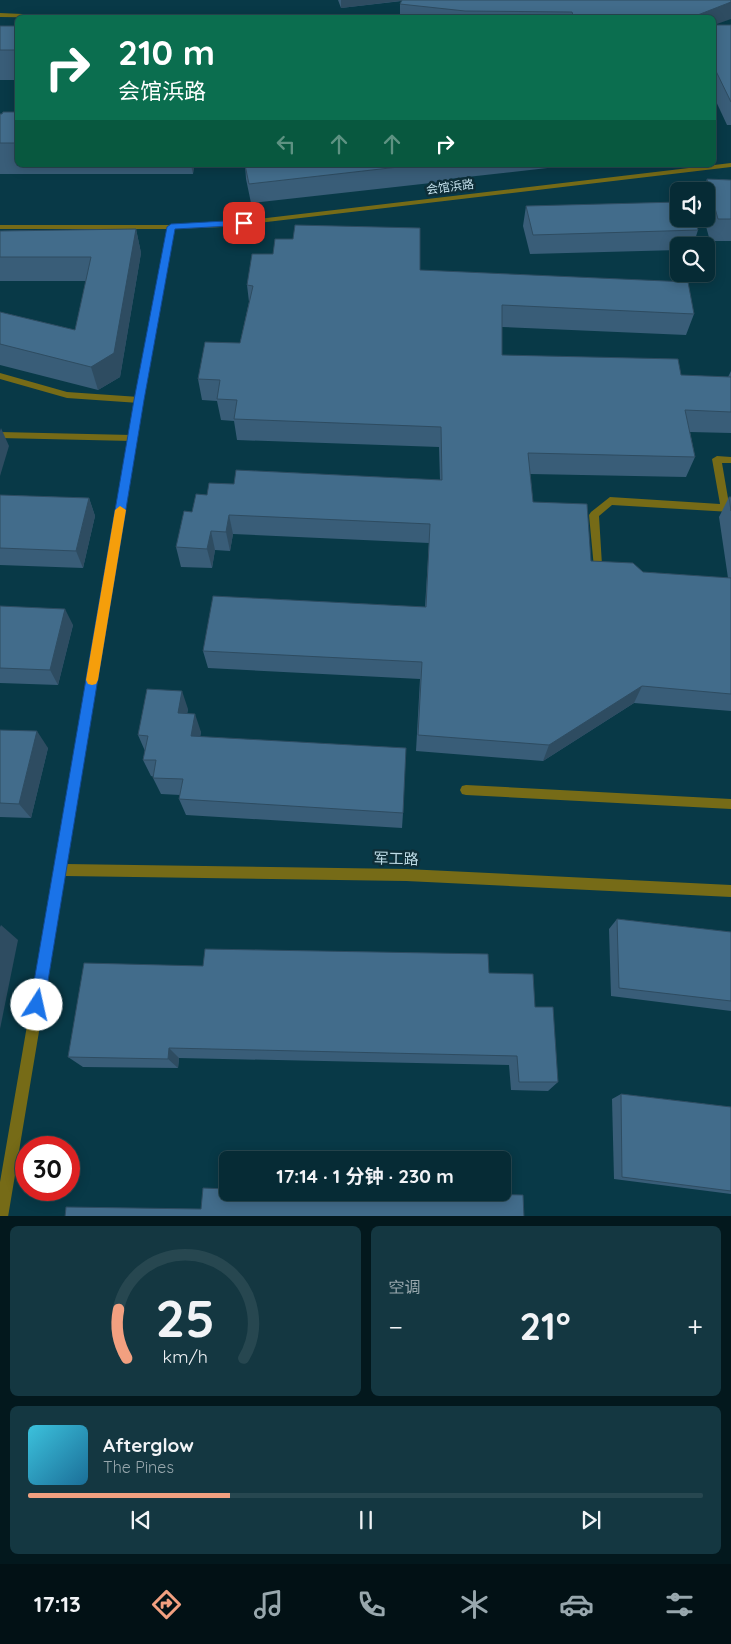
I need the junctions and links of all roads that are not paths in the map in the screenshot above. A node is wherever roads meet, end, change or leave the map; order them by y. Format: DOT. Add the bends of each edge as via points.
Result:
graph roads {
  1 [pos="0,15"];
  2 [pos="15,16"];
  3 [pos="731,165"];
  4 [pos="714,167"];
  5 [pos="716,167"];
  6 [pos="0,227"];
  7 [pos="171,227"];
  8 [pos="0,376"];
  9 [pos="139,400"];
  10 [pos="0,435"];
  11 [pos="132,438"];
  12 [pos="731,460"];
  13 [pos="728,508"];
  14 [pos="597,565"];
  15 [pos="466,790"];
  16 [pos="731,804"];
  17 [pos="60,870"];
  18 [pos="731,891"];
  19 [pos="2,1216"];
  1 -- 2 [label="street"];
  3 -- 5 [label="street, 会馆浜路"];
  4 -- 7 [label="street, 会馆浜路" via="224,225"];
  6 -- 7 [label="street, 会馆浜路"];
  7 -- 9 [label="street"];
  8 -- 9 [label="street" via="67,394"];
  9 -- 11 [label="street"];
  10 -- 11 [label="street"];
  11 -- 17 [label="street"];
  12 -- 13 [label="street" via="717,459"];
  13 -- 14 [label="street" via="610,501 594,515"];
  15 -- 16 [label="street"];
  17 -- 18 [label="street, 军工路" via="406,875"];
  17 -- 19 [label="street"];
}
